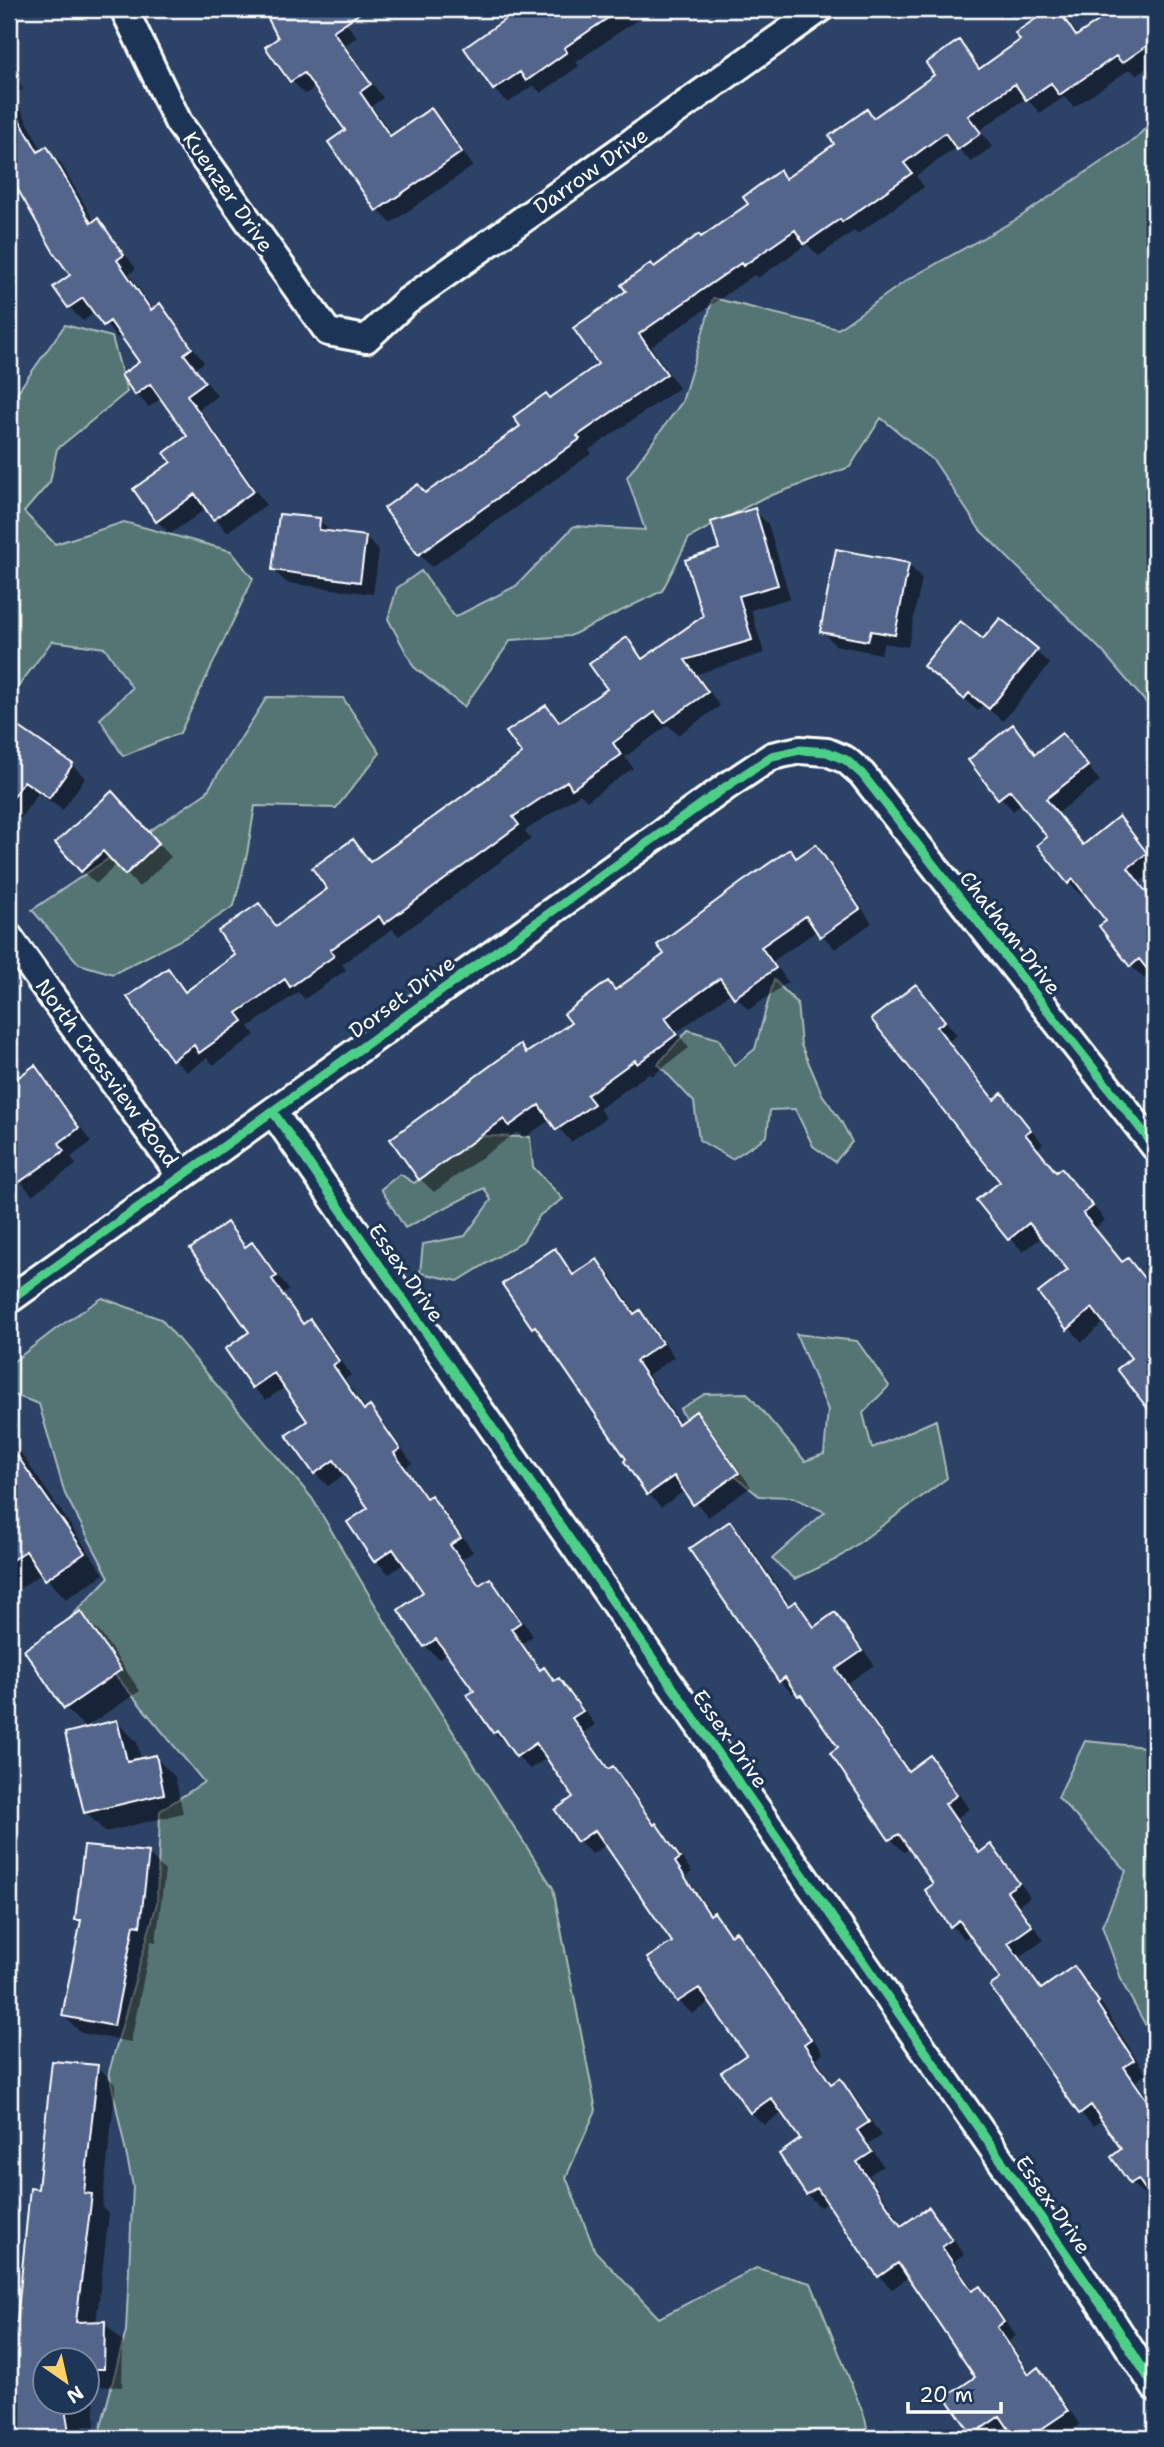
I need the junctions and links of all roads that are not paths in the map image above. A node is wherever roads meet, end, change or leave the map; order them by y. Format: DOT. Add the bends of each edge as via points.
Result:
graph roads {
  1 [pos="124,9"];
  2 [pos="820,9"];
  3 [pos="366,339"];
  4 [pos="827,752"];
  5 [pos="9,937"];
  6 [pos="273,1112"];
  7 [pos="1155,1147"];
  8 [pos="180,1175"];
  9 [pos="9,1300"];
  10 [pos="1155,2388"];
  1 -- 3 [label="street, Kuenzer Drive" via="178,122 328,332"];
  2 -- 3 [label="street, Darrow Drive" via="406,302"];
  4 -- 6 [label="street, Dorset Drive" via="800,750 772,756"];
  4 -- 7 [label="street, Chatham Drive" via="862,774 893,811"];
  5 -- 8 [label="street, North Crossview Road"];
  6 -- 8 [label="street, Dorset Drive"];
  6 -- 10 [label="street, Essex Drive"];
  8 -- 9 [label="street, Dorset Drive"];
}
